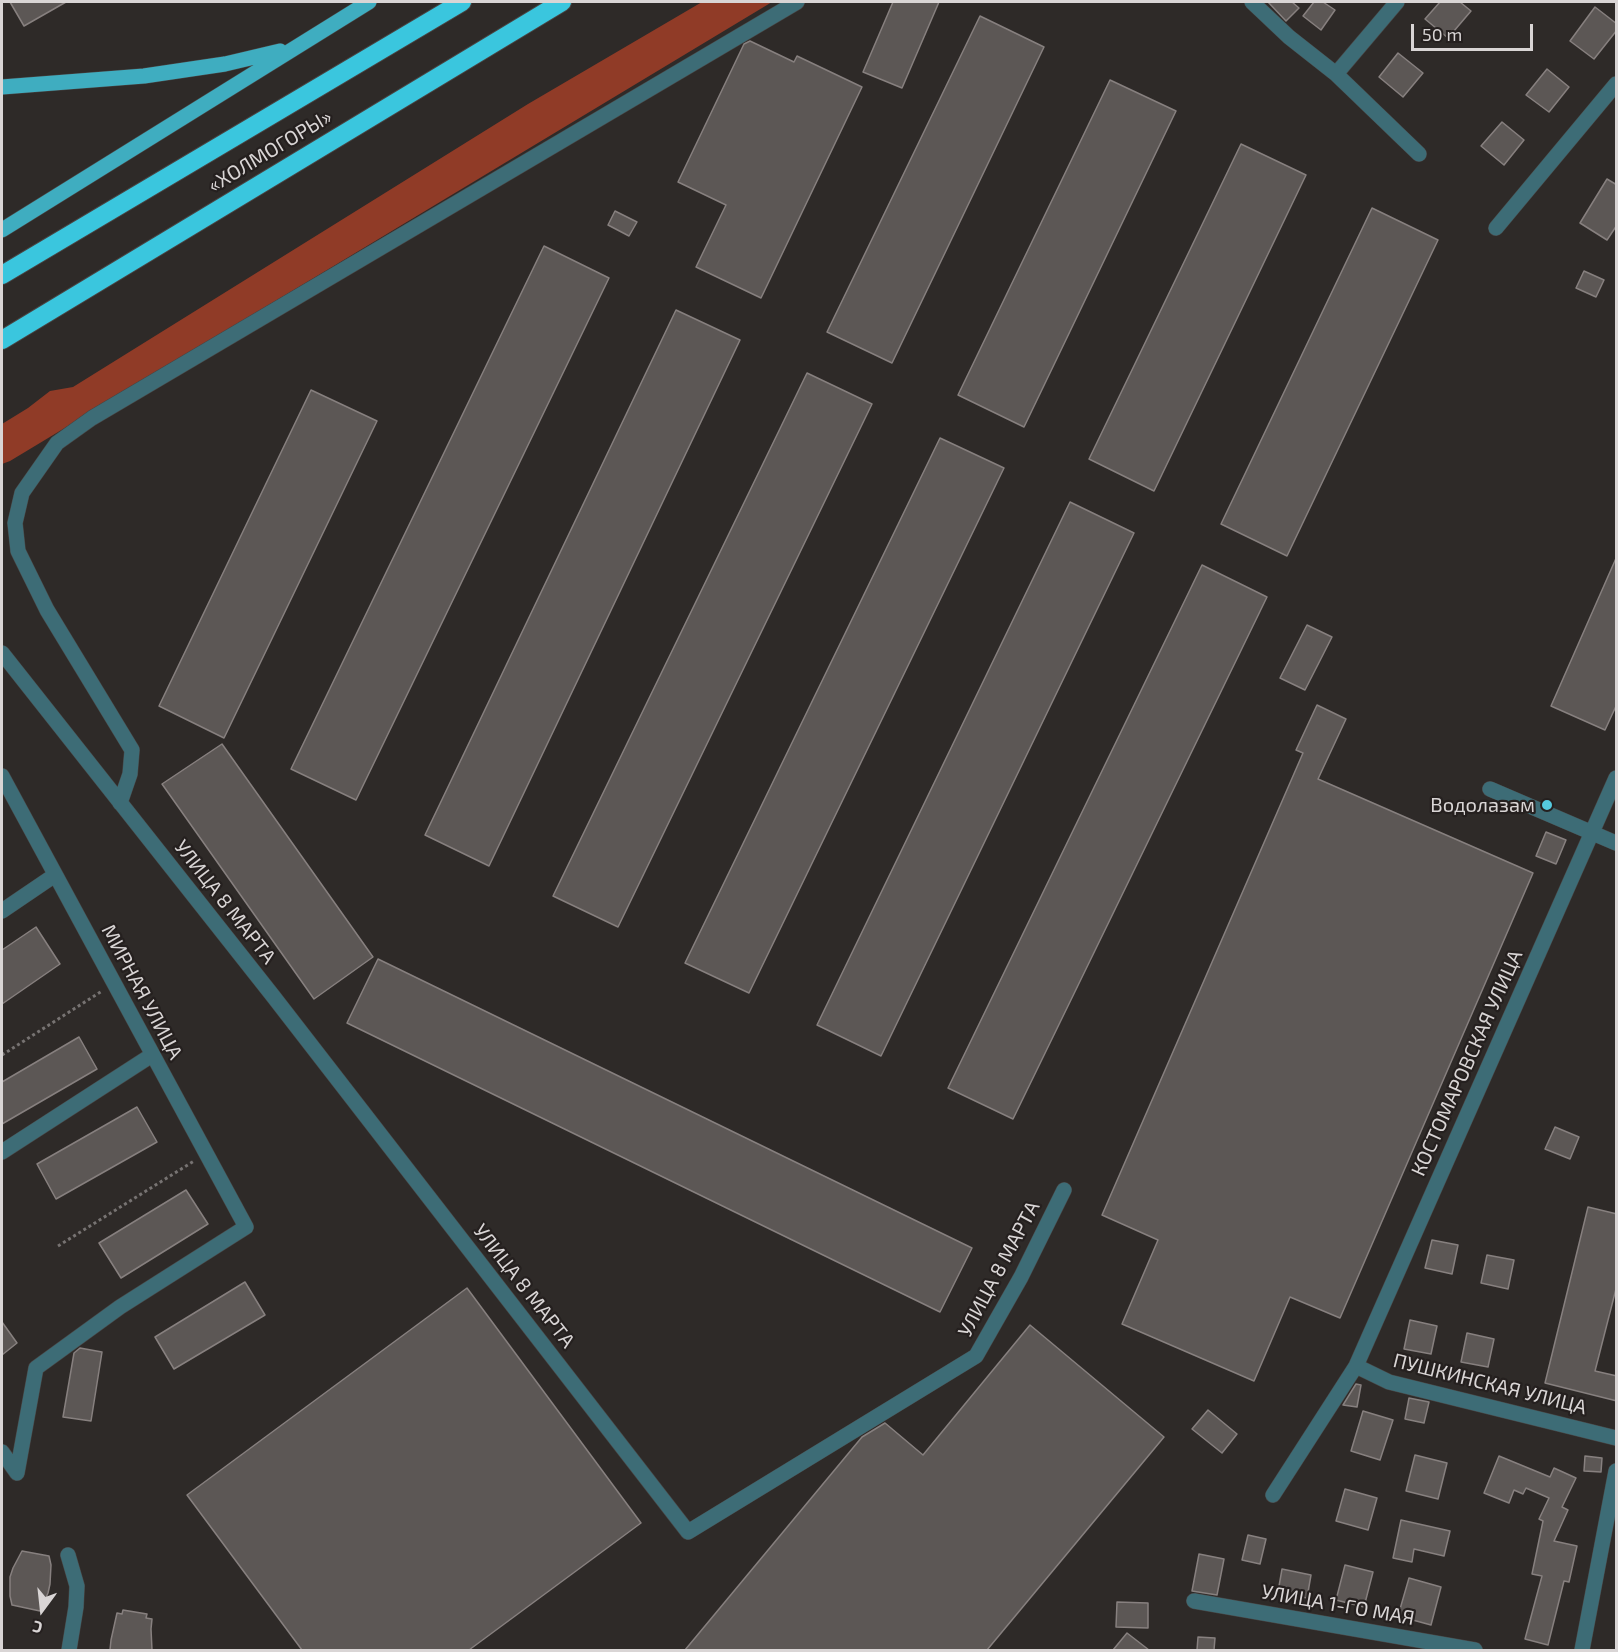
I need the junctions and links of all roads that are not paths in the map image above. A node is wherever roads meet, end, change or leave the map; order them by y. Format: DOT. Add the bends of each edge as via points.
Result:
graph roads {
  1 [pos="369,2"];
  2 [pos="462,2"];
  3 [pos="562,2"];
  4 [pos="797,2"];
  5 [pos="1252,2"];
  6 [pos="1397,2"];
  7 [pos="294,48"];
  8 [pos="1336,74"];
  9 [pos="1617,84"];
  10 [pos="2,87"];
  11 [pos="1419,154"];
  12 [pos="1496,228"];
  13 [pos="2,230"];
  14 [pos="2,275"];
  15 [pos="2,340"];
  16 [pos="2,653"];
  17 [pos="2,776"];
  18 [pos="1617,778"];
  19 [pos="1490,789"];
  20 [pos="120,803"];
  21 [pos="1592,833"];
  22 [pos="1617,843"];
  23 [pos="55,875"];
  24 [pos="2,911"];
  25 [pos="152,1054"];
  26 [pos="2,1152"];
  27 [pos="1064,1190"];
  28 [pos="1356,1366"];
  29 [pos="1617,1438"];
  30 [pos="2,1452"];
  31 [pos="1617,1471"];
  32 [pos="1273,1495"];
  33 [pos="68,1555"];
  34 [pos="1194,1601"];
  35 [pos="69,1650"];
  36 [pos="1475,1650"];
  37 [pos="1582,1650"];
  1 -- 7 [label="main road"];
  2 -- 14 [label="highway, «ХОЛМОГОРЫ»"];
  3 -- 15 [label="highway, «ХОЛМОГОРЫ»"];
  4 -- 20 [label="street" via="92,418 57,443 22,493 15,523 18,551 47,610 132,750 130,774"];
  5 -- 8 [label="street" via="1288,37"];
  6 -- 8 [label="street"];
  7 -- 10 [label="main road" via="225,64 144,76"];
  7 -- 13 [label="main road"];
  8 -- 11 [label="street"];
  9 -- 12 [label="street"];
  16 -- 20 [label="street, УЛИЦА 8 МАРТА"];
  17 -- 23 [label="street, МИРНАЯ УЛИЦА"];
  18 -- 21 [label="street, КОСТОМАРОВСКАЯ УЛИЦА"];
  19 -- 21 [label="street"];
  20 -- 27 [label="street, УЛИЦА 8 МАРТА" via="688,1532 976,1356"];
  21 -- 22 [label="street"];
  21 -- 28 [label="street, КОСТОМАРОВСКАЯ УЛИЦА"];
  23 -- 24 [label="street"];
  23 -- 25 [label="street, МИРНАЯ УЛИЦА"];
  25 -- 26 [label="street"];
  25 -- 30 [label="street, МИРНАЯ УЛИЦА" via="246,1227 120,1306 36,1368 17,1473"];
  28 -- 29 [label="street, ПУШКИНСКАЯ УЛИЦА" via="1389,1383"];
  28 -- 32 [label="street, КОСТОМАРОВСКАЯ УЛИЦА"];
  31 -- 37 [label="street"];
  33 -- 35 [label="street" via="77,1586"];
  34 -- 36 [label="street, УЛИЦА 1-ГО МАЯ"];
}
